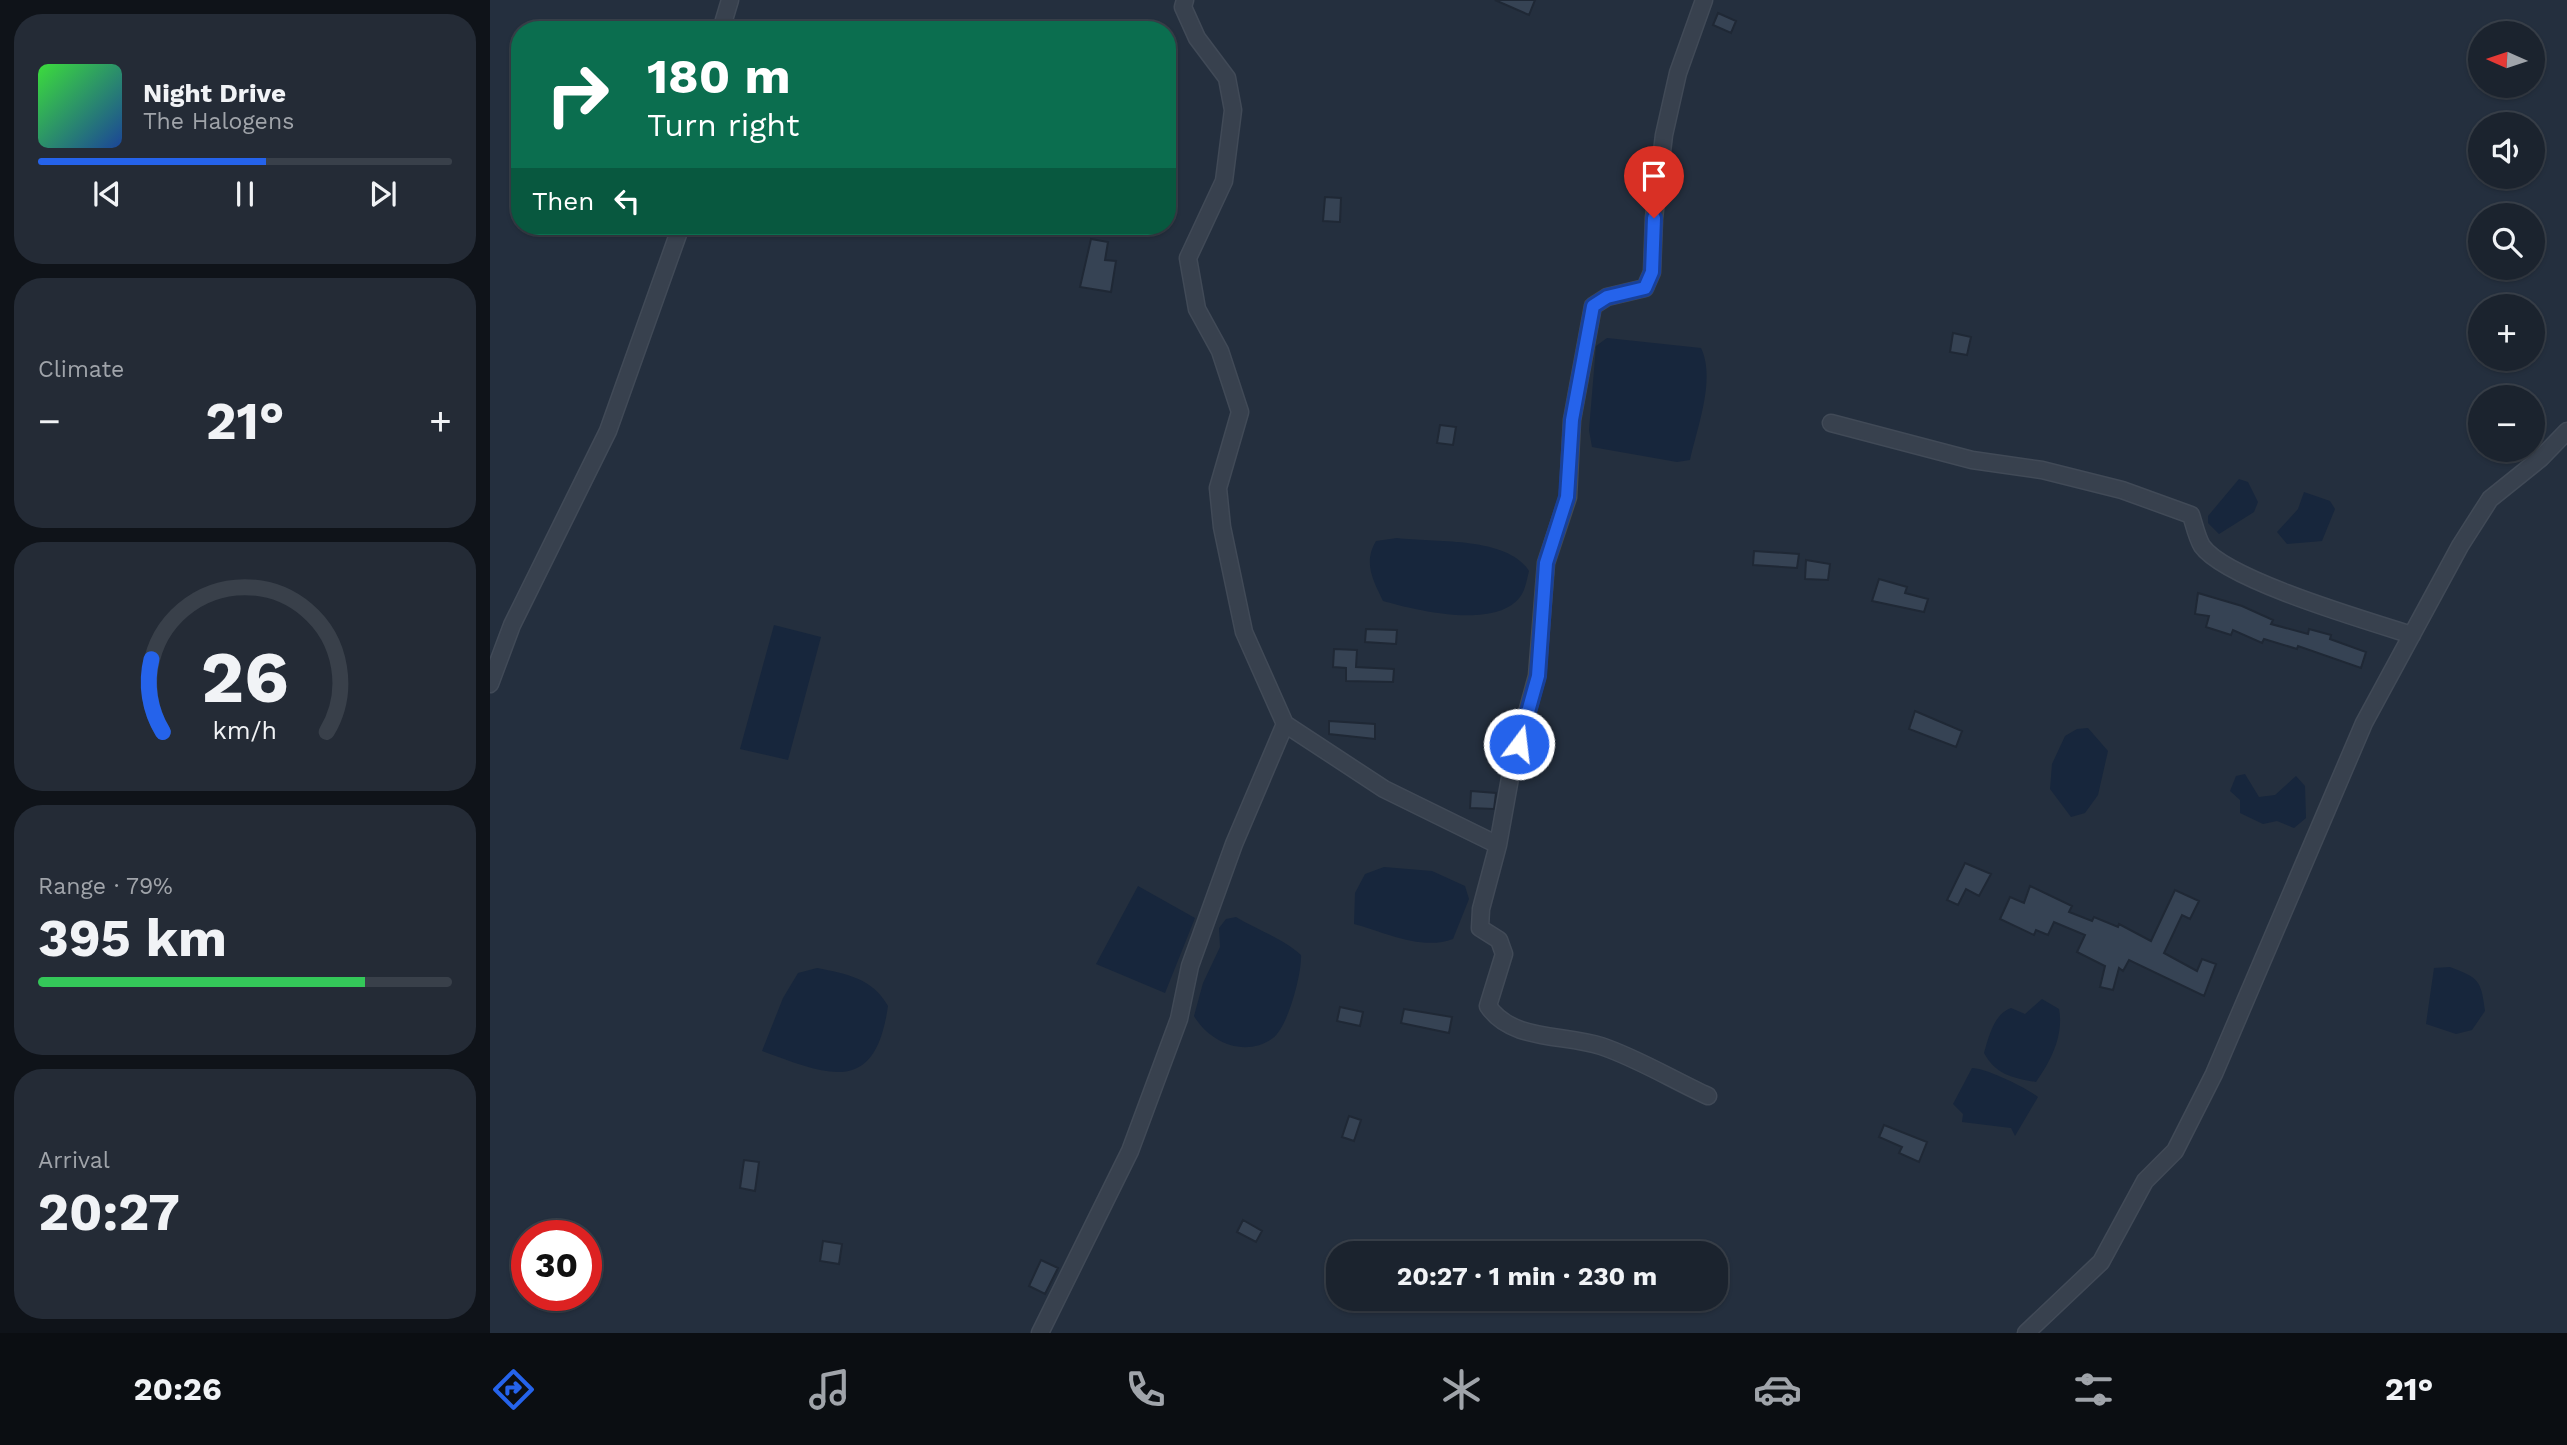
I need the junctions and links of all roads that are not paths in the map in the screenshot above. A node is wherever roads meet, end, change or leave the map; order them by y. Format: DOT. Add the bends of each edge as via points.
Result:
graph roads {
  1 [pos="730,0"];
  2 [pos="1185,0"];
  3 [pos="1704,0"];
  4 [pos="724,21"];
  5 [pos="678,235"];
  6 [pos="1831,423"];
  7 [pos="2567,431"];
  8 [pos="2412,635"];
  9 [pos="490,684"];
  10 [pos="1286,724"];
  11 [pos="1498,845"];
  12 [pos="1708,1096"];
  13 [pos="1040,1333"];
  14 [pos="2026,1333"];
  1 -- 4 [label="street"];
  2 -- 10 [label="street" via="1183,7 1197,38 1227,79 1233,110 1224,181 1188,258 1198,309 1220,351 1240,412 1218,488 1222,527 1244,632"];
  3 -- 11 [label="street" via="1678,72 1664,135 1652,272 1645,288 1607,297 1593,306 1572,420 1567,497 1546,563 1538,676 1512,766"];
  5 -- 9 [label="street" via="608,431 512,625"];
  6 -- 8 [label="street" via="1972,460 2122,489 2191,515 2202,547 2235,571"];
  7 -- 8 [label="street" via="2490,499"];
  8 -- 14 [label="street" via="2364,723 2214,1074 2175,1151 2145,1181 2101,1262"];
  10 -- 11 [label="street" via="1384,789"];
  10 -- 13 [label="street" via="1225,869 1190,966 1179,1019 1130,1151"];
  11 -- 12 [label="street" via="1480,928 1499,940 1504,954 1488,1006 1498,1021 1601,1046"];
}
